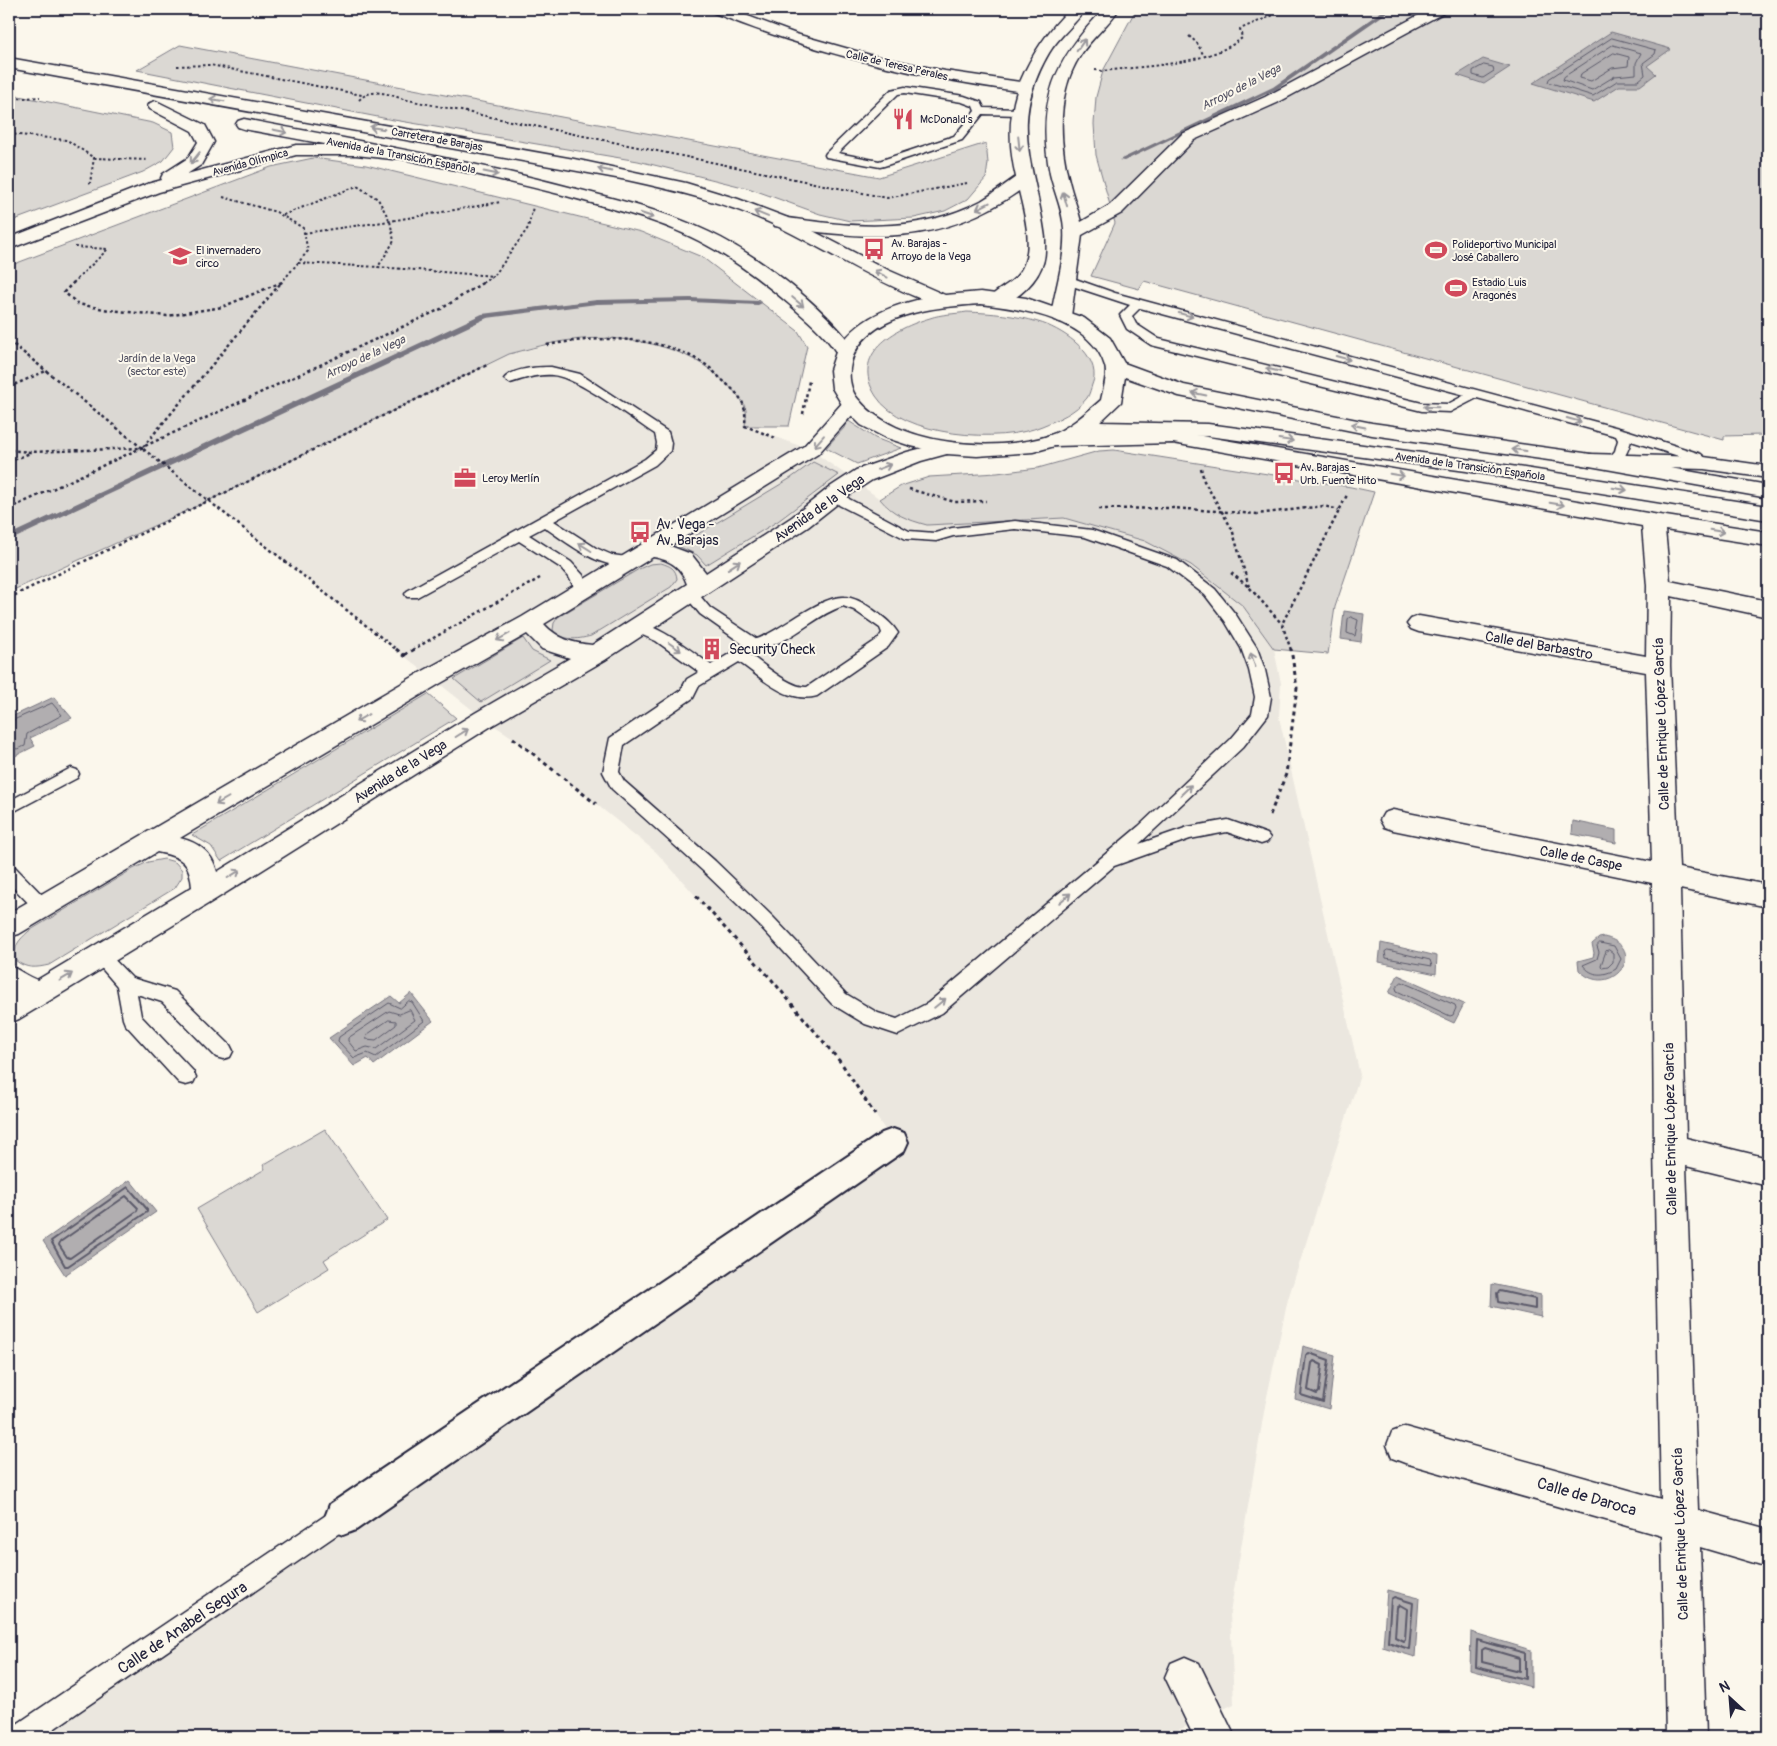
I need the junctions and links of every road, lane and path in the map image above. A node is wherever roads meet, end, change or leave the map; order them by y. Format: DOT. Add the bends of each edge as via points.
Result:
graph roads {
  1 [pos="717,9"];
  2 [pos="1078,9"];
  3 [pos="1112,9"];
  4 [pos="1266,9"];
  5 [pos="1288,9"];
  6 [pos="1440,9"];
  7 [pos="1278,13"];
  8 [pos="1189,36"];
  9 [pos="1204,56"];
  10 [pos="9,63"];
  11 [pos="169,68"];
  12 [pos="1103,71"];
  13 [pos="9,78"];
  14 [pos="1024,87"];
  15 [pos="362,95"];
  16 [pos="42,96"];
  17 [pos="9,98"];
  18 [pos="156,106"];
  19 [pos="362,106"];
  20 [pos="980,111"];
  21 [pos="1019,112"];
  22 [pos="9,134"];
  23 [pos="407,156"];
  24 [pos="94,158"];
  25 [pos="195,161"];
  26 [pos="223,170"];
  27 [pos="1024,180"];
  28 [pos="532,182"];
  29 [pos="153,188"];
  30 [pos="83,189"];
  31 [pos="283,216"];
  32 [pos="781,222"];
  33 [pos="1073,233"];
  34 [pos="35,234"];
  35 [pos="9,244"];
  36 [pos="298,263"];
  37 [pos="378,267"];
  38 [pos="494,276"];
  39 [pos="1067,280"];
  40 [pos="280,284"];
  41 [pos="997,300"];
  42 [pos="942,301"];
  43 [pos="1139,302"];
  44 [pos="1060,316"];
  45 [pos="9,341"];
  46 [pos="545,345"];
  47 [pos="846,352"];
  48 [pos="491,363"];
  49 [pos="1116,367"];
  50 [pos="46,371"];
  51 [pos="510,379"];
  52 [pos="9,387"];
  53 [pos="1476,394"];
  54 [pos="852,405"];
  55 [pos="1081,428"];
  56 [pos="1621,433"];
  57 [pos="1054,440"];
  58 [pos="142,448"];
  59 [pos="947,448"];
  60 [pos="9,450"];
  61 [pos="811,450"];
  62 [pos="30,452"];
  63 [pos="1584,459"];
  64 [pos="1614,460"];
  65 [pos="9,462"];
  66 [pos="1704,463"];
  67 [pos="1199,464"];
  68 [pos="1768,472"];
  69 [pos="864,475"];
  70 [pos="838,492"];
  71 [pos="1768,492"];
  72 [pos="1347,494"];
  73 [pos="208,501"];
  74 [pos="991,501"];
  75 [pos="1097,509"];
  76 [pos="9,510"];
  77 [pos="1339,510"];
  78 [pos="1221,512"];
  79 [pos="1768,513"];
  80 [pos="545,521"];
  81 [pos="1653,521"];
  82 [pos="520,535"];
  83 [pos="1768,539"];
  84 [pos="639,555"];
  85 [pos="1659,586"];
  86 [pos="1249,587"];
  87 [pos="582,590"];
  88 [pos="695,590"];
  89 [pos="412,594"];
  90 [pos="9,598"];
  91 [pos="1768,608"];
  92 [pos="530,622"];
  93 [pos="1419,624"];
  94 [pos="636,627"];
  95 [pos="755,645"];
  96 [pos="596,654"];
  97 [pos="740,655"];
  98 [pos="1658,666"];
  99 [pos="711,673"];
  100 [pos="432,677"];
  101 [pos="484,719"];
  102 [pos="71,774"];
  103 [pos="596,804"];
  104 [pos="9,808"];
  105 [pos="1393,820"];
  106 [pos="1261,838"];
  107 [pos="153,841"];
  108 [pos="1104,864"];
  109 [pos="9,872"];
  110 [pos="1666,875"];
  111 [pos="206,892"];
  112 [pos="694,894"];
  113 [pos="1768,896"];
  114 [pos="43,906"];
  115 [pos="9,926"];
  116 [pos="100,956"];
  117 [pos="9,978"];
  118 [pos="126,983"];
  119 [pos="39,993"];
  120 [pos="9,1011"];
  121 [pos="223,1050"];
  122 [pos="186,1077"];
  123 [pos="893,1142"];
  124 [pos="1670,1148"];
  125 [pos="1768,1172"];
  126 [pos="1405,1445"];
  127 [pos="343,1517"];
  128 [pos="1680,1523"];
  129 [pos="1768,1548"];
  130 [pos="1185,1677"];
  131 [pos="20,1737"];
  132 [pos="1215,1737"];
  133 [pos="1686,1737"];
  1 -- 14 [label="street, Calle de Teresa Perales" via="746,22 865,60 967,80"];
  2 -- 14 [label="street" via="1062,24"];
  33 -- 3 [label="street, one-way" via="1058,166 1053,112 1065,68"];
  4 -- 7 [label="path"];
  5 -- 7 [label="path"];
  6 -- 33 [label="street" via="1271,100 1188,137 1116,209"];
  7 -- 9 [label="path" via="1240,29 1242,38 1238,44"];
  8 -- 9 [label="path"];
  9 -- 12 [label="path"];
  32 -- 10 [label="street, Carretera de Barajas, one-way" via="726,200 654,180"];
  11 -- 15 [label="path" via="185,64 210,65"];
  13 -- 18 [label="street, Avenida de la Transición Española"];
  14 -- 21 [label="street"];
  15 -- 19 [label="path" via="358,100"];
  15 -- 27 [label="path" via="380,91 442,108 887,198 986,178"];
  16 -- 17 [label="path"];
  18 -- 23 [label="street, Avenida de la Transición Española, one-way"];
  18 -- 25 [label="street, Avenida Olímpica, one-way" via="200,128 206,142"];
  20 -- 20 [label="lane" via="958,138 880,164 830,155 895,92 905,90 964,99 976,104"];
  20 -- 21 [label="lane"];
  21 -- 27 [label="street, one-way" via="1018,139"];
  22 -- 24 [label="path" via="67,140"];
  23 -- 26 [label="street, Avenida Olímpica" via="356,150 296,150"];
  23 -- 28 [label="street, Avenida de la Transición Española, one-way"];
  24 -- 25 [label="path"];
  24 -- 30 [label="path" via="90,183"];
  25 -- 29 [label="street, Avenida Olímpica"];
  26 -- 29 [label="street, Avenida Olímpica"];
  26 -- 31 [label="path" via="222,197"];
  27 -- 32 [label="street, one-way" via="986,205 924,228 864,233"];
  27 -- 41 [label="street" via="1037,234 1036,255 1032,269"];
  28 -- 38 [label="path" via="535,197 528,228"];
  28 -- 47 [label="street, Avenida de la Transición Española, one-way" via="675,224 720,245 820,320"];
  29 -- 34 [label="street, Avenida Olímpica"];
  31 -- 36 [label="path" via="303,228 308,252"];
  31 -- 37 [label="path" via="357,186 378,199 390,221 394,241"];
  42 -- 32 [label="street, Carretera de Barajas, one-way" via="910,289"];
  33 -- 39 [label="street"];
  34 -- 35 [label="street, Avenida Olímpica"];
  34 -- 40 [label="path" via="49,245 108,249 64,292 78,304 167,316 222,308"];
  36 -- 37 [label="path"];
  36 -- 40 [label="path"];
  37 -- 38 [label="path"];
  38 -- 58 [label="path" via="441,309"];
  39 -- 43 [label="lane"];
  39 -- 44 [label="street"];
  40 -- 58 [label="path"];
  41 -- 42 [label="street"];
  41 -- 44 [label="street" via="1026,304"];
  42 -- 47 [label="street" via="888,315 864,329"];
  43 -- 53 [label="lane, one-way"];
  53 -- 43 [label="lane, one-way" via="1450,408 1422,407 1155,342 1131,326 1126,315"];
  44 -- 49 [label="street" via="1077,322 1103,342"];
  45 -- 50 [label="path"];
  46 -- 61 [label="path" via="573,340 605,340 657,345 677,351 702,363 731,386 746,409 745,426"];
  47 -- 54 [label="street" via="839,368 840,386"];
  48 -- 73 [label="path"];
  49 -- 55 [label="street" via="1111,402"];
  63 -- 49 [label="street, Avenida de la Transición Española, one-way" via="1372,429 1179,390"];
  50 -- 52 [label="path"];
  50 -- 58 [label="path"];
  51 -- 80 [label="lane" via="528,372 564,372 661,432 664,443 663,451 650,462"];
  53 -- 56 [label="lane, one-way"];
  54 -- 59 [label="street" via="893,434"];
  54 -- 61 [label="street, one-way"];
  55 -- 57 [label="street"];
  55 -- 79 [label="street, Avenida de la Transición Española, one-way" via="1208,430 1466,465"];
  56 -- 64 [label="lane" via="1625,440"];
  56 -- 66 [label="lane" via="1696,457"];
  57 -- 59 [label="street" via="1006,450"];
  57 -- 81 [label="street, one-way" via="1173,437"];
  58 -- 62 [label="path"];
  58 -- 73 [label="path"];
  58 -- 76 [label="path"];
  69 -- 59 [label="street, Avenida de la Vega, one-way" via="914,456"];
  60 -- 62 [label="path"];
  61 -- 84 [label="street"];
  62 -- 65 [label="path"];
  63 -- 64 [label="street"];
  63 -- 71 [label="street, Avenida de la Transición Española"];
  64 -- 66 [label="street"];
  66 -- 68 [label="street"];
  67 -- 78 [label="path" via="1204,481"];
  69 -- 70 [label="street, Avenida de la Vega"];
  69 -- 74 [label="path" via="882,486 894,479 901,486 955,502"];
  88 -- 70 [label="street, Avenida de la Vega, one-way" via="800,522"];
  108 -- 70 [label="lane, one-way" via="1237,743 1260,715 1262,698 1257,670 1249,648 1231,618 1210,592 1172,563 1125,545 1087,534 1015,525 952,532 936,537 906,535 844,502"];
  72 -- 77 [label="path"];
  73 -- 90 [label="path"];
  73 -- 100 [label="path"];
  75 -- 78 [label="path" via="1173,508"];
  77 -- 78 [label="path" via="1324,506 1257,514"];
  77 -- 106 [label="path" via="1282,624 1297,688 1286,774"];
  78 -- 86 [label="path" via="1232,529"];
  80 -- 82 [label="lane"];
  84 -- 80 [label="lane, one-way" via="609,559"];
  81 -- 83 [label="street, one-way"];
  81 -- 85 [label="street, Calle de Enrique López García"];
  82 -- 87 [label="lane" via="566,565 576,575"];
  82 -- 89 [label="lane"];
  84 -- 87 [label="street"];
  84 -- 88 [label="street" via="673,554 684,560 695,570"];
  85 -- 91 [label="street"];
  85 -- 98 [label="street, Calle de Enrique López García"];
  87 -- 92 [label="street"];
  88 -- 94 [label="street, Avenida de la Vega"];
  88 -- 95 [label="lane" via="705,610"];
  92 -- 96 [label="street" via="550,644 575,652"];
  92 -- 100 [label="street, one-way"];
  93 -- 98 [label="street, Calle del Barbastro"];
  94 -- 96 [label="street, Avenida de la Vega"];
  94 -- 99 [label="lane, one-way" via="661,637"];
  95 -- 97 [label="lane"];
  95 -- 97 [label="lane" via="776,638 825,608 843,601 886,626 890,633 883,644 811,692 799,693 787,688"];
  96 -- 101 [label="street, Avenida de la Vega"];
  97 -- 99 [label="lane"];
  98 -- 110 [label="street, Calle de Enrique López García"];
  99 -- 108 [label="lane, one-way" via="693,683 687,694 616,742 611,772 618,785 767,922 839,999 872,1019 898,1027 935,1008"];
  100 -- 107 [label="street, one-way"];
  101 -- 103 [label="path" via="515,739"];
  111 -- 101 [label="street, Avenida de la Vega, one-way"];
  102 -- 104 [label="lane"];
  105 -- 110 [label="street, Calle de Caspe"];
  106 -- 108 [label="lane" via="1228,826 1188,833"];
  107 -- 111 [label="street" via="180,847 197,857 206,873"];
  107 -- 114 [label="street"];
  109 -- 114 [label="lane"];
  110 -- 113 [label="street, Calle de Caspe"];
  110 -- 124 [label="street, Calle de Enrique López García"];
  111 -- 116 [label="street, Avenida de la Vega"];
  112 -- 123 [label="path" via="842,1064"];
  114 -- 115 [label="street"];
  116 -- 118 [label="lane"];
  119 -- 116 [label="street, Avenida de la Vega, one-way"];
  117 -- 119 [label="street" via="13,983"];
  118 -- 121 [label="lane" via="168,996"];
  118 -- 122 [label="lane" via="132,1019"];
  119 -- 120 [label="street, Avenida de la Vega"];
  123 -- 127 [label="street"];
  124 -- 125 [label="street"];
  124 -- 128 [label="street, Calle de Enrique López García"];
  126 -- 128 [label="street, Calle de Daroca"];
  127 -- 131 [label="lane, Calle de Anabel Segura"];
  128 -- 129 [label="street, Calle de Daroca"];
  128 -- 133 [label="street, Calle de Enrique López García"];
  130 -- 132 [label="street"];
}
